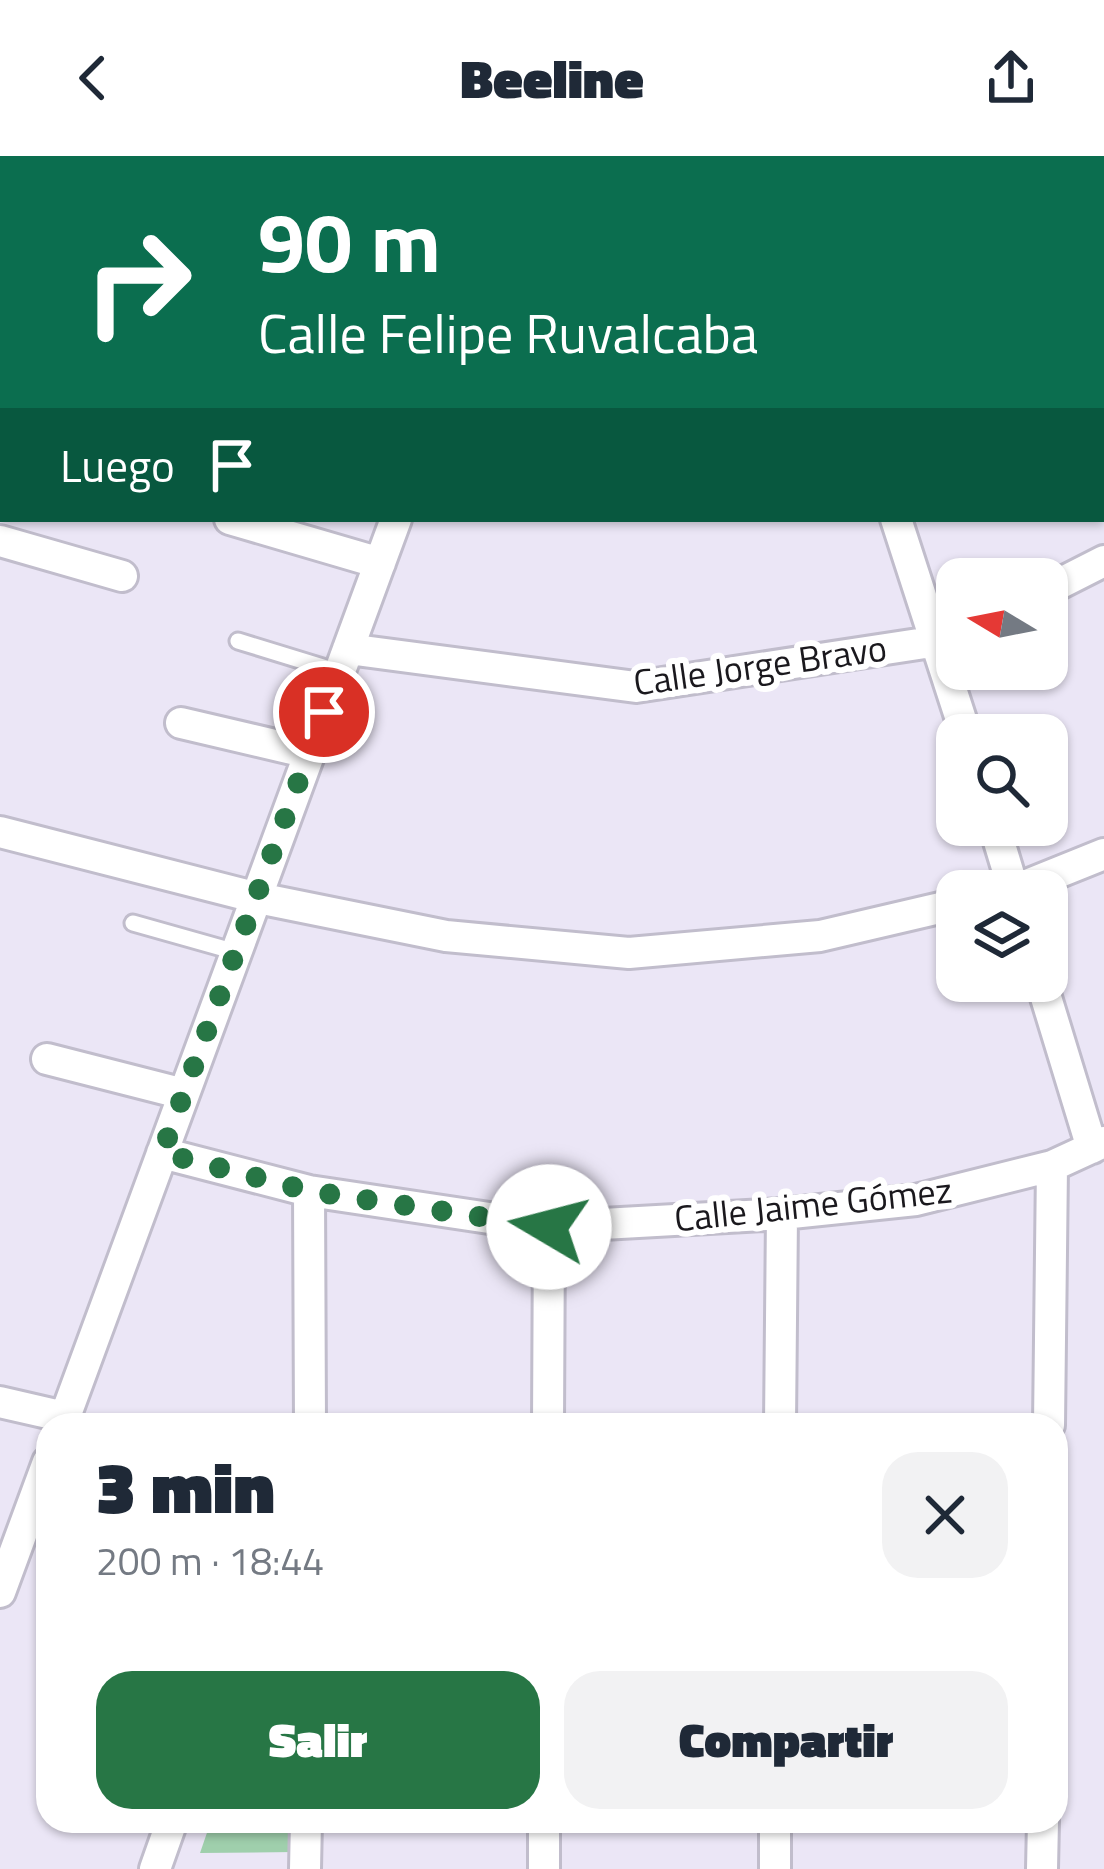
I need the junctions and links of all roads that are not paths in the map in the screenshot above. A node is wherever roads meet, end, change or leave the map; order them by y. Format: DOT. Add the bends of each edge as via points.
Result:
graph roads {
  1 [pos="240,522"];
  2 [pos="395,522"];
  3 [pos="897,522"];
  4 [pos="0,541"];
  5 [pos="1104,561"];
  6 [pos="380,563"];
  7 [pos="122,576"];
  8 [pos="1068,579"];
  9 [pos="936,612"];
  10 [pos="936,639"];
  11 [pos="238,641"];
  12 [pos="344,660"];
  13 [pos="181,723"];
  14 [pos="309,753"];
  15 [pos="0,832"];
  16 [pos="1104,854"];
  17 [pos="1065,870"];
  18 [pos="258,898"];
  19 [pos="936,909"];
  20 [pos="133,923"];
  21 [pos="236,952"];
  22 [pos="1048,1002"];
  23 [pos="47,1059"];
  24 [pos="184,1094"];
  25 [pos="1098,1145"];
  26 [pos="162,1153"];
  27 [pos="1052,1166"];
  28 [pos="309,1191"];
  29 [pos="782,1214"];
  30 [pos="549,1227"];
  31 [pos="0,1402"];
  32 [pos="36,1413"];
  33 [pos="66,1413"];
  34 [pos="310,1413"];
  35 [pos="548,1413"];
  36 [pos="780,1413"];
  37 [pos="1048,1413"];
  38 [pos="36,1494"];
  39 [pos="0,1592"];
  40 [pos="168,1833"];
  41 [pos="306,1833"];
  42 [pos="544,1833"];
  43 [pos="775,1833"];
  44 [pos="1043,1833"];
  45 [pos="154,1869"];
  46 [pos="305,1869"];
  47 [pos="544,1869"];
  48 [pos="775,1869"];
  49 [pos="1042,1869"];
  1 -- 6 [label="street"];
  2 -- 6 [label="street"];
  3 -- 9 [label="street"];
  4 -- 7 [label="street"];
  5 -- 8 [label="street"];
  6 -- 12 [label="street"];
  10 -- 12 [label="street, Calle Jorge Bravo" via="636,687"];
  11 -- 12 [label="lane"];
  12 -- 14 [label="street"];
  13 -- 14 [label="street"];
  14 -- 18 [label="street"];
  15 -- 18 [label="street"];
  16 -- 17 [label="street"];
  18 -- 19 [label="street" via="446,935 629,952 820,936"];
  18 -- 21 [label="street"];
  20 -- 21 [label="lane"];
  21 -- 24 [label="street"];
  22 -- 25 [label="street"];
  23 -- 24 [label="street"];
  24 -- 26 [label="street"];
  25 -- 27 [label="street, Calle Jaime Gómez"];
  26 -- 28 [label="street, Calle Jaime Gómez"];
  26 -- 33 [label="street"];
  27 -- 29 [label="street, Calle Jaime Gómez" via="916,1200"];
  27 -- 37 [label="street"];
  28 -- 30 [label="street, Calle Jaime Gómez"];
  28 -- 34 [label="street"];
  29 -- 30 [label="street, Calle Jaime Gómez"];
  29 -- 36 [label="street"];
  30 -- 35 [label="street"];
  31 -- 32 [label="street"];
  38 -- 39 [label="street"];
  40 -- 45 [label="street"];
  41 -- 46 [label="street"];
  42 -- 47 [label="street"];
  43 -- 48 [label="street"];
  44 -- 49 [label="street"];
}
